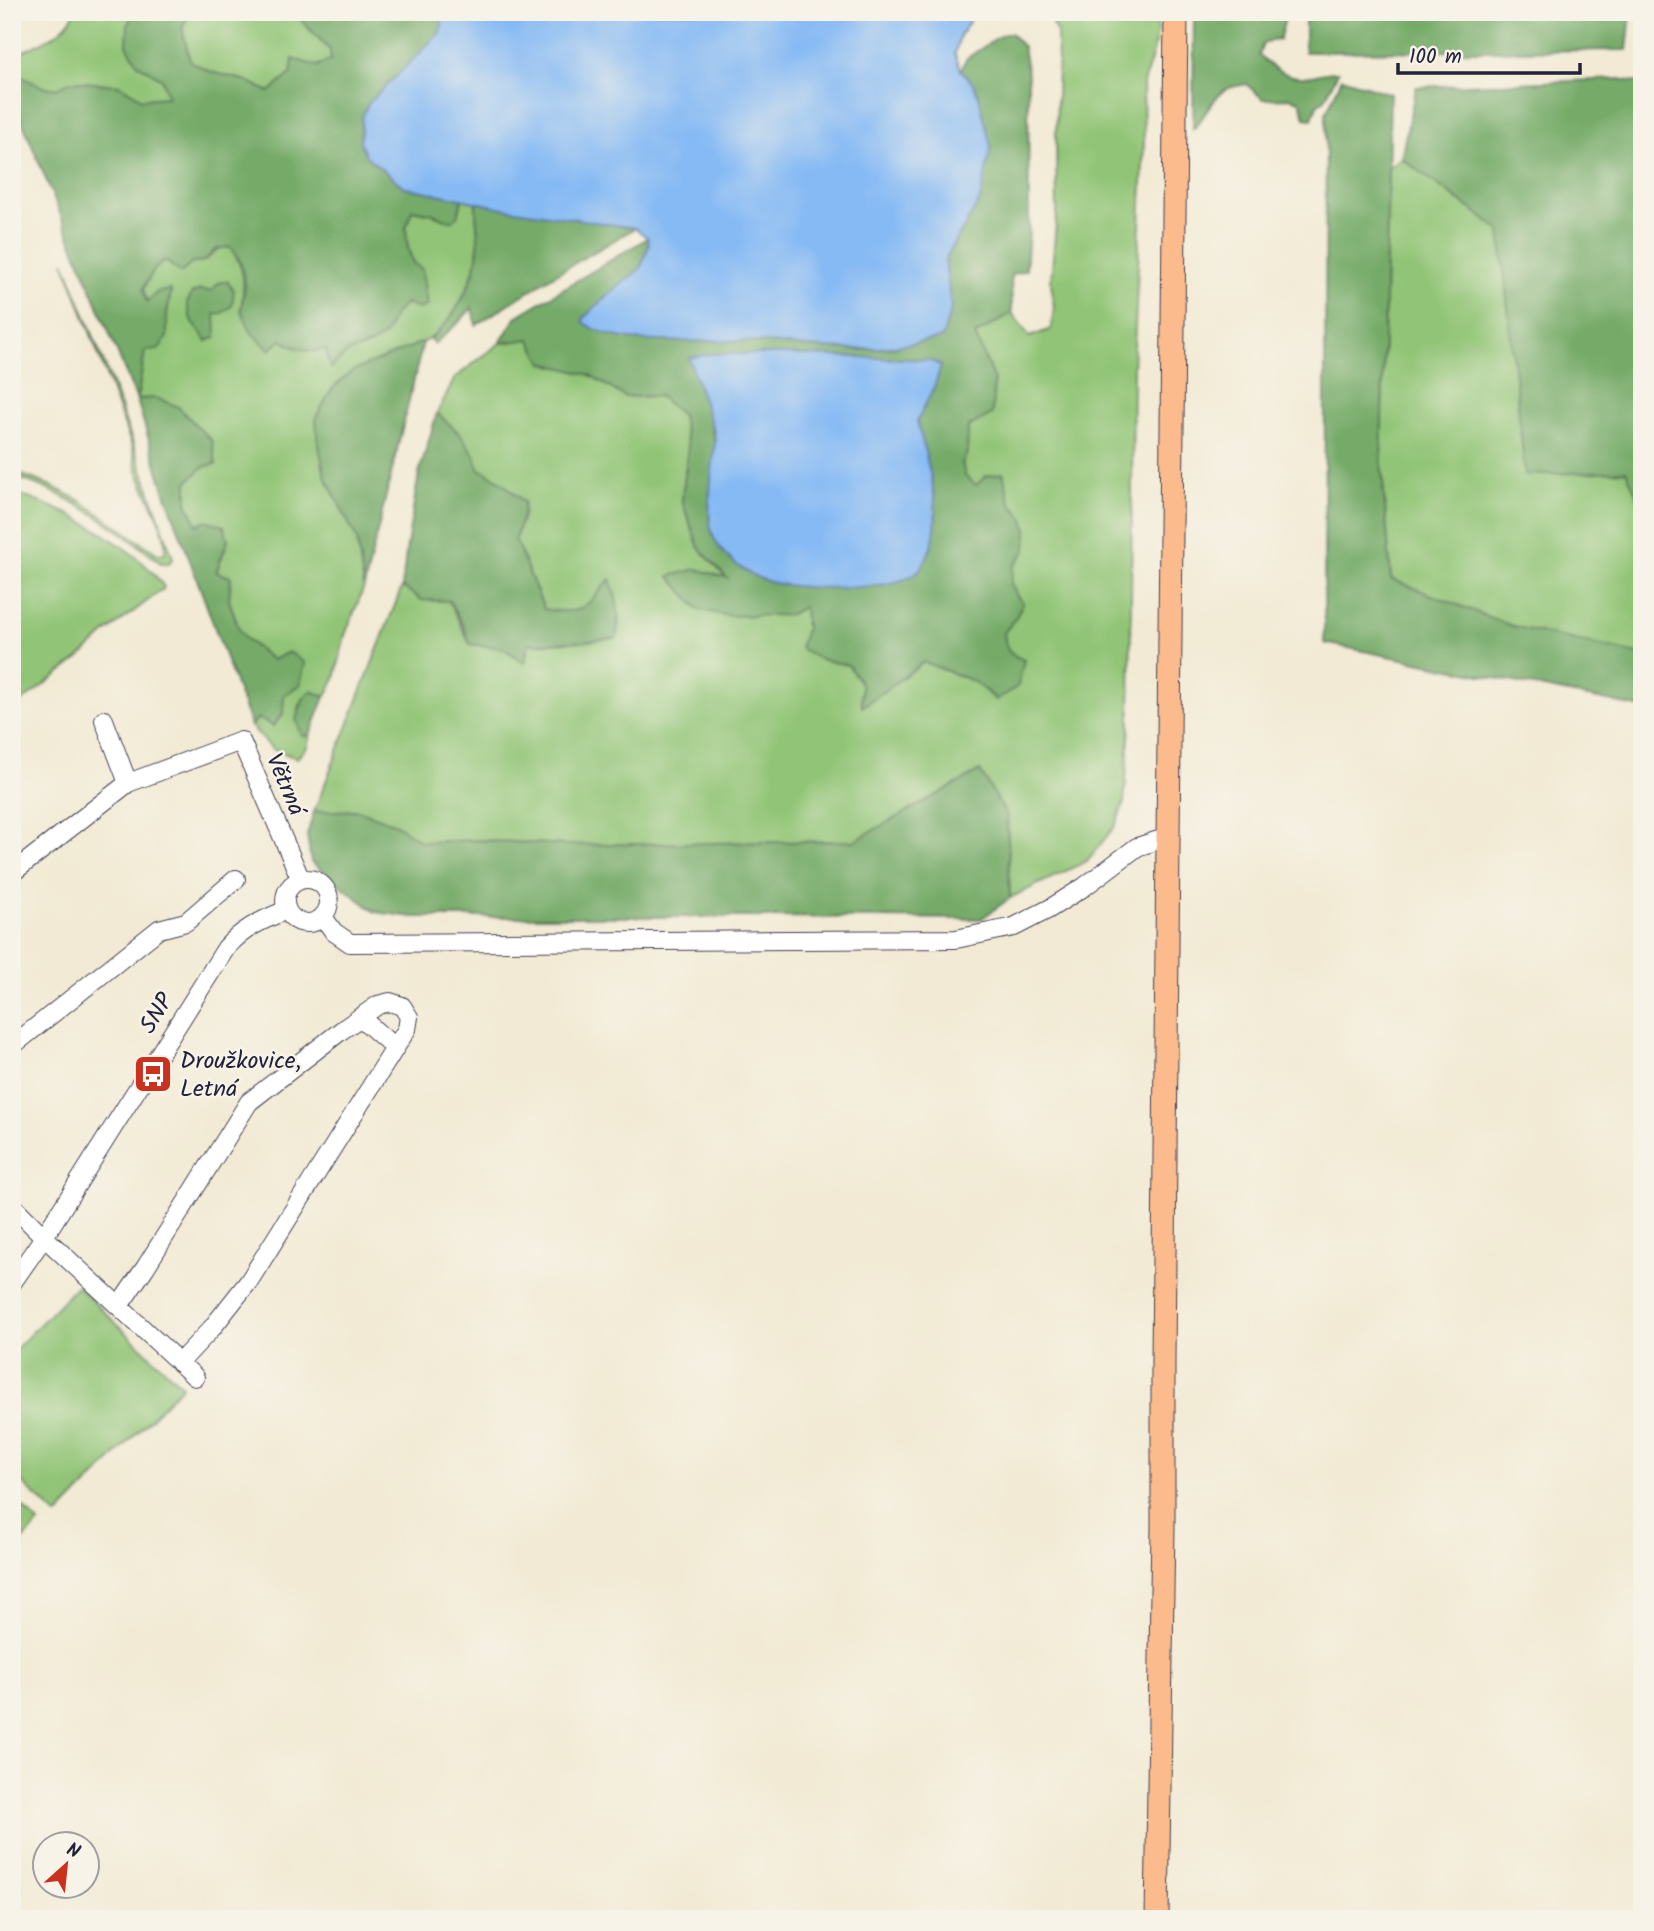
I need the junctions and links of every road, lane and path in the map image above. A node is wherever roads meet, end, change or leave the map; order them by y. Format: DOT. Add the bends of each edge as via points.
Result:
graph roads {
  1 [pos="1176,12"];
  2 [pos="104,720"];
  3 [pos="128,783"];
  4 [pos="1168,837"];
  5 [pos="12,873"];
  6 [pos="236,879"];
  7 [pos="301,880"];
  8 [pos="286,910"];
  9 [pos="323,917"];
  10 [pos="360,1017"];
  11 [pos="12,1046"];
  12 [pos="395,1048"];
  13 [pos="12,1205"];
  14 [pos="44,1237"];
  15 [pos="12,1283"];
  16 [pos="119,1306"];
  17 [pos="179,1363"];
  18 [pos="195,1377"];
  19 [pos="1157,1919"];
  1 -- 4 [label="main road"];
  2 -- 3 [label="street"];
  3 -- 5 [label="street, Větrná"];
  3 -- 7 [label="street, Větrná" via="241,741"];
  4 -- 9 [label="street" via="1137,847 1084,887 1014,927 956,939 350,943"];
  4 -- 19 [label="main road"];
  6 -- 11 [label="street" via="186,922 159,929"];
  7 -- 8 [label="street" via="286,892"];
  7 -- 9 [label="street" via="311,879 325,888 329,900"];
  8 -- 9 [label="street" via="292,918 308,924"];
  8 -- 14 [label="street, SNP" via="253,924 226,948"];
  10 -- 12 [label="street"];
  10 -- 12 [label="street" via="384,1002 402,1006 409,1024"];
  10 -- 16 [label="street" via="249,1102"];
  12 -- 17 [label="street" via="249,1281"];
  13 -- 14 [label="street"];
  14 -- 15 [label="street, SNP"];
  14 -- 16 [label="street"];
  16 -- 17 [label="street"];
  17 -- 18 [label="street"];
}
